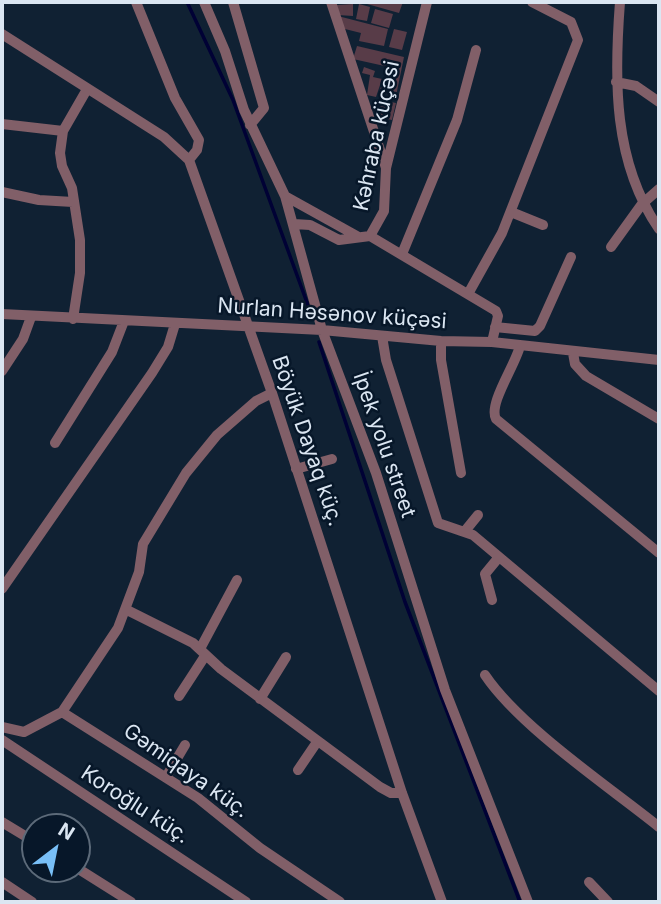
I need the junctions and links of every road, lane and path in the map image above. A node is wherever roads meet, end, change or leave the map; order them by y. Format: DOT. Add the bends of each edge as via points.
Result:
graph roads {
  1 [pos="136,2"];
  2 [pos="205,2"];
  3 [pos="233,2"];
  4 [pos="331,2"];
  5 [pos="427,2"];
  6 [pos="532,2"];
  7 [pos="620,2"];
  8 [pos="2,34"];
  9 [pos="476,50"];
  10 [pos="616,82"];
  11 [pos="86,91"];
  12 [pos="659,102"];
  13 [pos="2,124"];
  14 [pos="250,125"];
  15 [pos="62,131"];
  16 [pos="189,160"];
  17 [pos="386,168"];
  18 [pos="659,189"];
  19 [pos="2,192"];
  20 [pos="285,196"];
  21 [pos="72,202"];
  22 [pos="642,204"];
  23 [pos="511,212"];
  24 [pos="294,224"];
  25 [pos="543,225"];
  26 [pos="659,229"];
  27 [pos="357,236"];
  28 [pos="370,236"];
  29 [pos="611,247"];
  30 [pos="402,254"];
  31 [pos="571,257"];
  32 [pos="468,294"];
  33 [pos="2,314"];
  34 [pos="31,317"];
  35 [pos="73,319"];
  36 [pos="124,321"];
  37 [pos="175,324"];
  38 [pos="495,327"];
  39 [pos="246,328"];
  40 [pos="322,330"];
  41 [pos="382,336"];
  42 [pos="441,341"];
  43 [pos="492,342"];
  44 [pos="520,346"];
  45 [pos="573,353"];
  46 [pos="659,360"];
  47 [pos="2,371"];
  48 [pos="272,394"];
  49 [pos="659,419"];
  50 [pos="55,443"];
  51 [pos="332,459"];
  52 [pos="296,469"];
  53 [pos="461,474"];
  54 [pos="478,515"];
  55 [pos="465,531"];
  56 [pos="659,553"];
  57 [pos="499,557"];
  58 [pos="237,580"];
  59 [pos="2,589"];
  60 [pos="492,600"];
  61 [pos="127,610"];
  62 [pos="203,653"];
  63 [pos="286,656"];
  64 [pos="485,675"];
  65 [pos="659,691"];
  66 [pos="179,696"];
  67 [pos="260,699"];
  68 [pos="62,712"];
  69 [pos="2,727"];
  70 [pos="2,740"];
  71 [pos="317,741"];
  72 [pos="185,745"];
  73 [pos="298,769"];
  74 [pos="166,777"];
  75 [pos="402,793"];
  76 [pos="2,822"];
  77 [pos="659,827"];
  78 [pos="21,834"];
  79 [pos="91,877"];
  80 [pos="2,882"];
  81 [pos="589,882"];
  82 [pos="32,902"];
  83 [pos="131,902"];
  84 [pos="246,902"];
  85 [pos="340,902"];
  86 [pos="442,902"];
  87 [pos="528,902"];
  88 [pos="608,902"];
  1 -- 16 [label="street, Böyük Dayaq küç." via="175,99 199,140"];
  2 -- 14 [label="street, İpek yolu street"];
  3 -- 14 [label="street" via="264,108"];
  4 -- 17 [label="street"];
  5 -- 17 [label="street, Kəhraba küçəsi"];
  6 -- 23 [label="street" via="570,22 579,40"];
  7 -- 10 [label="street"];
  8 -- 11 [label="street"];
  9 -- 30 [label="street" via="457,120"];
  10 -- 12 [label="street" via="636,86"];
  10 -- 22 [label="street" via="622,135"];
  11 -- 15 [label="street"];
  11 -- 16 [label="street" via="164,137"];
  13 -- 15 [label="street"];
  14 -- 20 [label="street, İpek yolu street"];
  15 -- 21 [label="street" via="62,166 70,181"];
  16 -- 39 [label="street, Böyük Dayaq küç."];
  17 -- 28 [label="street, Kəhraba küçəsi" via="384,211"];
  18 -- 22 [label="street"];
  19 -- 21 [label="street"];
  20 -- 24 [label="street, İpek yolu street"];
  20 -- 27 [label="street"];
  21 -- 35 [label="street" via="81,254"];
  22 -- 26 [label="street"];
  22 -- 29 [label="street"];
  23 -- 25 [label="street"];
  23 -- 32 [label="street"];
  24 -- 27 [label="street" via="310,225 340,240"];
  24 -- 40 [label="street, İpek yolu street"];
  27 -- 28 [label="street"];
  28 -- 30 [label="street"];
  30 -- 32 [label="street"];
  31 -- 38 [label="street" via="535,331"];
  32 -- 38 [label="street" via="496,311"];
  33 -- 34 [label="street, Nurlan Həsənov küçəsi"];
  34 -- 35 [label="street, Nurlan Həsənov küçəsi"];
  34 -- 47 [label="street"];
  35 -- 36 [label="street, Nurlan Həsənov küçəsi"];
  36 -- 37 [label="street, Nurlan Həsənov küçəsi"];
  36 -- 50 [label="street" via="112,352"];
  37 -- 39 [label="street, Nurlan Həsənov küçəsi"];
  37 -- 59 [label="street" via="152,373"];
  38 -- 43 [label="street"];
  39 -- 40 [label="street, Nurlan Həsənov küçəsi"];
  39 -- 48 [label="street, Böyük Dayaq küç."];
  40 -- 41 [label="street, Nurlan Həsənov küçəsi"];
  40 -- 87 [label="street, İpek yolu street" via="376,473 445,690"];
  41 -- 42 [label="street, Nurlan Həsənov küçəsi"];
  41 -- 55 [label="street" via="438,523"];
  42 -- 43 [label="street, Nurlan Həsənov küçəsi"];
  42 -- 53 [label="street"];
  43 -- 44 [label="street, Nurlan Həsənov küçəsi"];
  44 -- 45 [label="street, Nurlan Həsənov küçəsi"];
  44 -- 56 [label="street" via="494,404 496,419"];
  45 -- 46 [label="street, Nurlan Həsənov küçəsi"];
  45 -- 49 [label="street" via="575,364 586,376"];
  48 -- 52 [label="street, Böyük Dayaq küç."];
  48 -- 61 [label="street" via="256,401 217,435 186,473 143,544"];
  51 -- 52 [label="street"];
  52 -- 75 [label="street, Böyük Dayaq küç."];
  54 -- 55 [label="street"];
  55 -- 57 [label="street"];
  57 -- 60 [label="street" via="485,574"];
  57 -- 65 [label="street"];
  58 -- 62 [label="street"];
  61 -- 62 [label="street"];
  61 -- 68 [label="street"];
  62 -- 66 [label="street"];
  62 -- 67 [label="street"];
  63 -- 67 [label="street"];
  64 -- 77 [label="street" via="537,729"];
  67 -- 71 [label="street"];
  68 -- 69 [label="street" via="24,732"];
  68 -- 74 [label="street, Gəmiqaya küç."];
  70 -- 84 [label="street, Koroğlu küç."];
  71 -- 73 [label="street"];
  71 -- 75 [label="street" via="380,788"];
  72 -- 74 [label="street"];
  74 -- 85 [label="street, Gəmiqaya küç."];
  75 -- 86 [label="street, Böyük Dayaq küç."];
  76 -- 78 [label="street"];
  79 -- 83 [label="street"];
  80 -- 82 [label="street"];
  81 -- 88 [label="street"];
}
